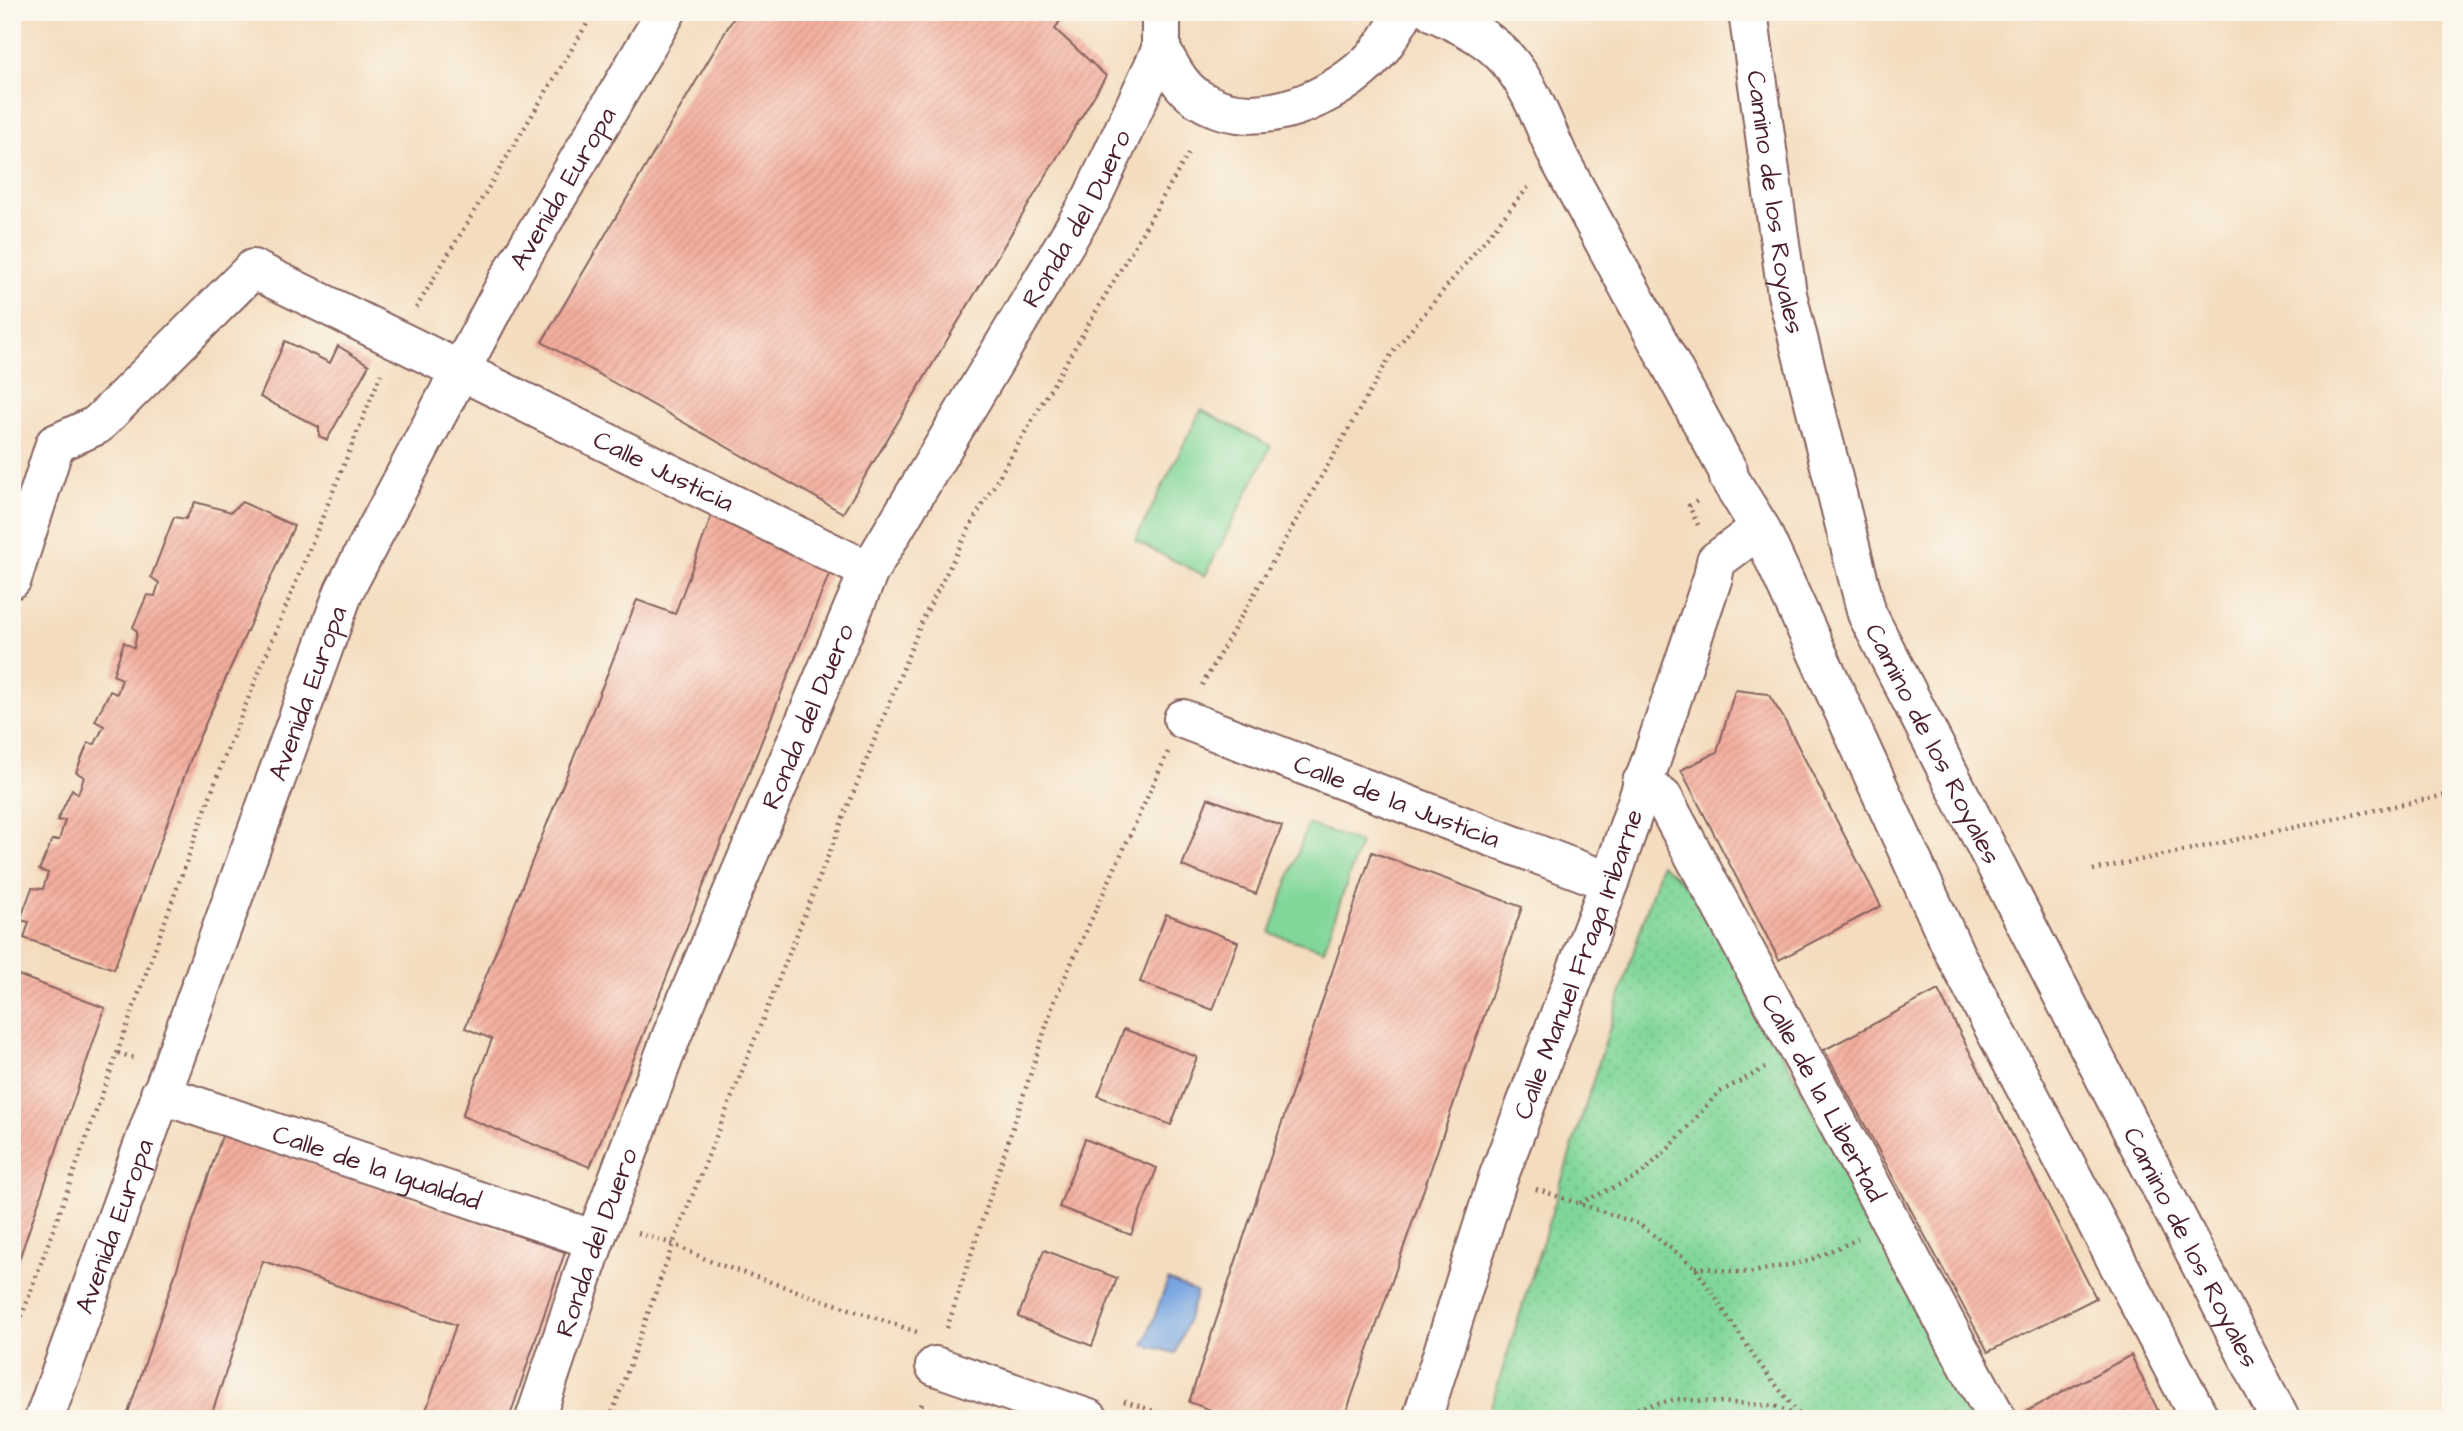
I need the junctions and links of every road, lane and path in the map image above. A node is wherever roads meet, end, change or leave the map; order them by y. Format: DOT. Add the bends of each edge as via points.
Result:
graph roads {
  1 [pos="666,12"];
  2 [pos="1161,12"];
  3 [pos="1404,12"];
  4 [pos="1434,12"];
  5 [pos="1748,12"];
  6 [pos="1161,50"];
  7 [pos="1190,151"];
  8 [pos="460,369"];
  9 [pos="1729,478"];
  10 [pos="1760,528"];
  11 [pos="1716,561"];
  12 [pos="869,572"];
  13 [pos="12,579"];
  14 [pos="1183,719"];
  15 [pos="1643,782"];
  16 [pos="2451,794"];
  17 [pos="2093,870"];
  18 [pos="1610,882"];
  19 [pos="1798,1048"];
  20 [pos="118,1053"];
  21 [pos="164,1083"];
  22 [pos="1533,1188"];
  23 [pos="1579,1203"];
  24 [pos="1892,1224"];
  25 [pos="598,1231"];
  26 [pos="673,1244"];
  27 [pos="1694,1266"];
  28 [pos="932,1351"];
  29 [pos="1100,1408"];
  30 [pos="1803,1418"];
  31 [pos="44,1419"];
  32 [pos="535,1419"];
  33 [pos="610,1419"];
  34 [pos="1177,1419"];
  35 [pos="1422,1419"];
  36 [pos="1589,1419"];
  37 [pos="1997,1419"];
  38 [pos="2200,1419"];
  39 [pos="2280,1419"];
  1 -- 8 [label="street, Avenida Europa"];
  2 -- 6 [label="street, Ronda del Duero"];
  3 -- 6 [label="street" via="1385,44 1345,82 1293,108 1263,114 1237,114 1196,97"];
  4 -- 9 [label="street" via="1475,32 1500,51 1538,108 1556,153"];
  5 -- 39 [label="street, Camino de los Royales" via="1787,294 1867,614"];
  6 -- 12 [label="street, Ronda del Duero" via="1092,198"];
  7 -- 26 [label="path" via="973,521 922,621"];
  8 -- 12 [label="street, Calle Justicia"];
  8 -- 13 [label="street, Calle Justicia" via="253,268 97,425 55,444"];
  8 -- 21 [label="street, Avenida Europa" via="344,591"];
  9 -- 10 [label="street"];
  9 -- 11 [label="path" via="1689,506"];
  10 -- 11 [label="street"];
  10 -- 38 [label="street" via="1955,954"];
  11 -- 15 [label="street, Calle Manuel Fraga Iribarne"];
  12 -- 25 [label="street, Ronda del Duero" via="672,1035"];
  14 -- 18 [label="street, Calle de la Justicia"];
  15 -- 18 [label="street, Calle Manuel Fraga Iribarne"];
  15 -- 19 [label="street, Calle de la Libertad" via="1663,798"];
  16 -- 17 [label="path"];
  18 -- 35 [label="street, Calle Manuel Fraga Iribarne" via="1498,1178"];
  19 -- 23 [label="path" via="1718,1093 1640,1175"];
  19 -- 24 [label="street, Calle de la Libertad"];
  20 -- 21 [label="path"];
  21 -- 25 [label="street, Calle de la Igualdad"];
  21 -- 31 [label="street, Avenida Europa"];
  22 -- 23 [label="path"];
  23 -- 27 [label="path" via="1639,1224"];
  24 -- 27 [label="path" via="1808,1261 1748,1273"];
  24 -- 37 [label="street, Calle de la Libertad"];
  25 -- 26 [label="path"];
  25 -- 32 [label="street, Ronda del Duero"];
  26 -- 28 [label="path"];
  26 -- 33 [label="path"];
  27 -- 30 [label="path" via="1758,1362"];
  28 -- 29 [label="street"];
  29 -- 34 [label="path"];
  30 -- 36 [label="path" via="1775,1406 1677,1399"];
}
